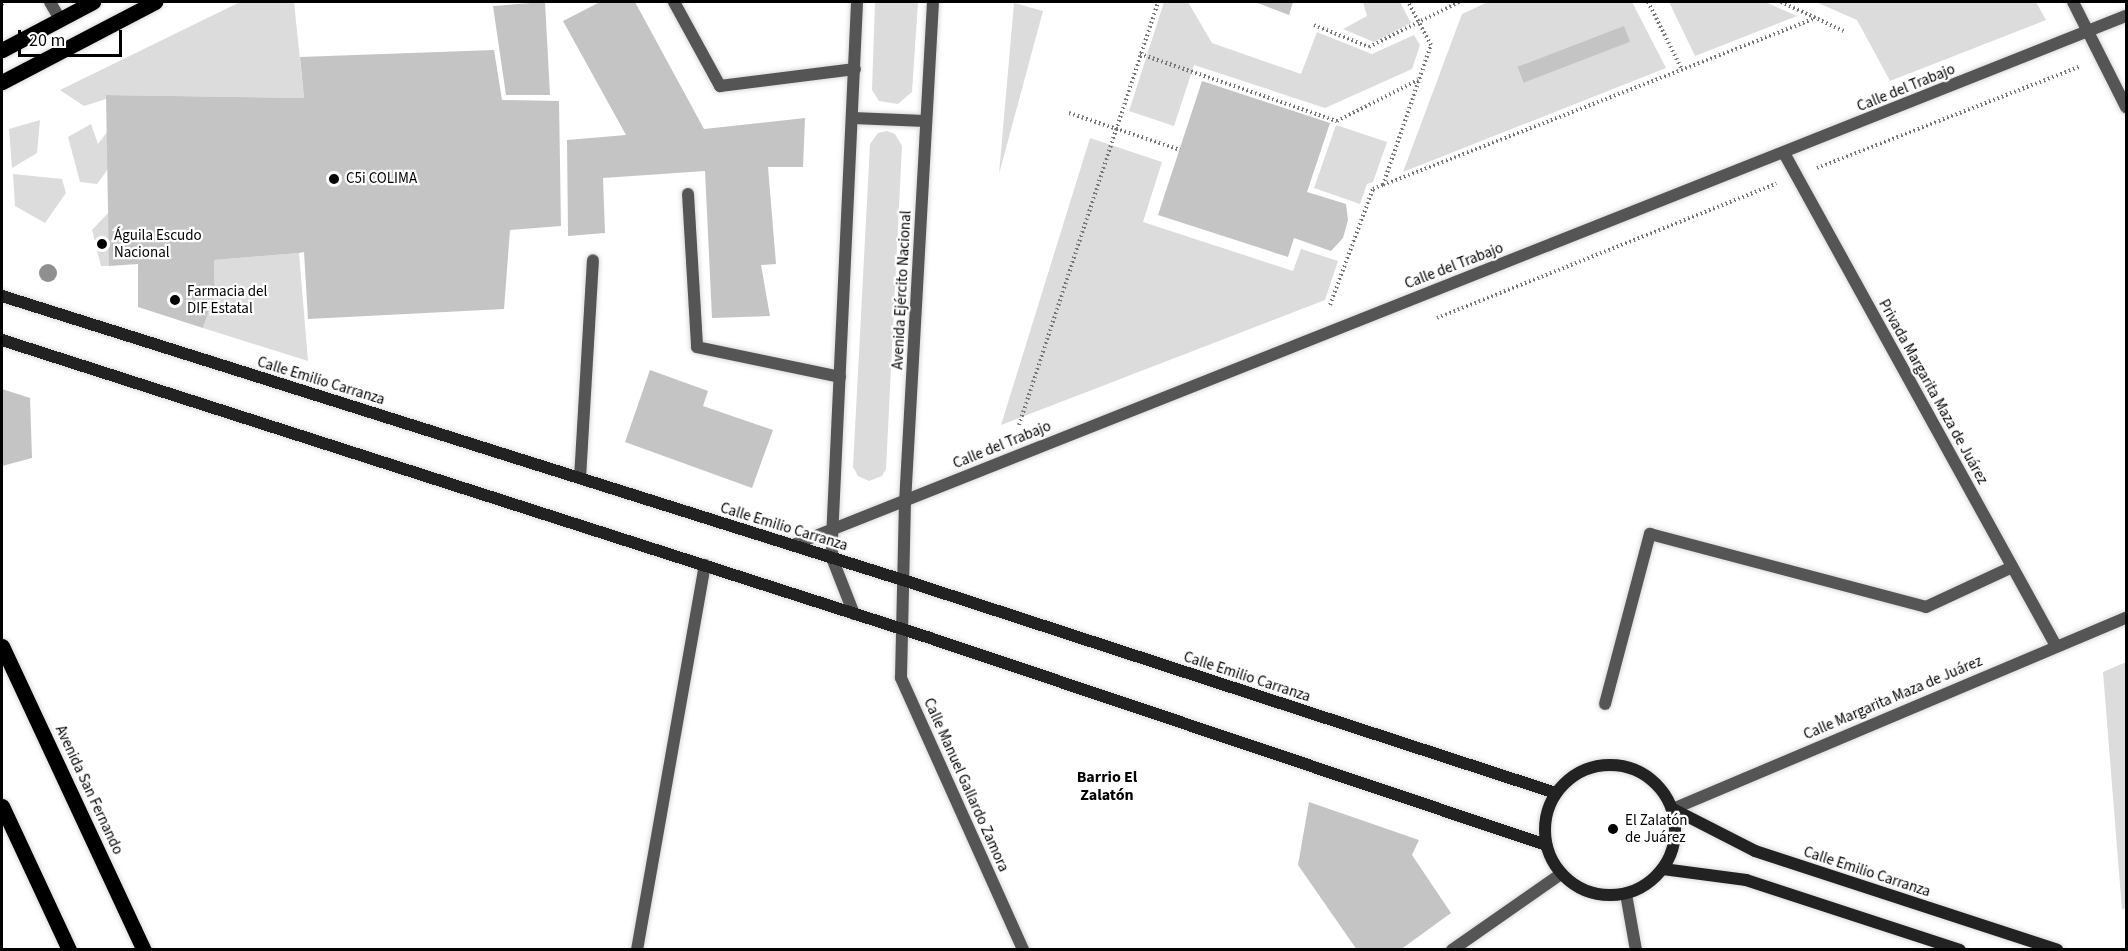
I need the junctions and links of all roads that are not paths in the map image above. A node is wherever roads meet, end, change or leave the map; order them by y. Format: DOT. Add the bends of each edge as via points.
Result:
graph roads {
  1 [pos="50,2"];
  2 [pos="93,2"];
  3 [pos="155,2"];
  4 [pos="674,2"];
  5 [pos="857,2"];
  6 [pos="933,2"];
  7 [pos="2073,2"];
  8 [pos="2127,15"];
  9 [pos="60,19"];
  10 [pos="2087,31"];
  11 [pos="2,50"];
  12 [pos="855,69"];
  13 [pos="2,82"];
  14 [pos="2127,107"];
  15 [pos="853,118"];
  16 [pos="926,121"];
  17 [pos="1784,153"];
  18 [pos="688,194"];
  19 [pos="593,260"];
  20 [pos="2,296"];
  21 [pos="2,340"];
  22 [pos="840,377"];
  23 [pos="580,478"];
  24 [pos="905,501"];
  25 [pos="833,529"];
  26 [pos="793,545"];
  27 [pos="832,558"];
  28 [pos="705,565"];
  29 [pos="2012,567"];
  30 [pos="903,580"];
  31 [pos="854,614"];
  32 [pos="2127,618"];
  33 [pos="900,628"];
  34 [pos="2,646"];
  35 [pos="2055,646"];
  36 [pos="1605,704"];
  37 [pos="1556,793"];
  38 [pos="2,806"];
  39 [pos="1673,809"];
  40 [pos="1546,845"];
  41 [pos="1663,869"];
  42 [pos="1561,874"];
  43 [pos="1626,894"];
  44 [pos="69,950"];
  45 [pos="144,950"];
  46 [pos="637,950"];
  47 [pos="1023,950"];
  48 [pos="1452,950"];
  49 [pos="1636,950"];
  50 [pos="1960,950"];
  51 [pos="2057,950"];
  1 -- 9 [label="street"];
  2 -- 9 [label="main road"];
  3 -- 13 [label="main road"];
  4 -- 12 [label="street" via="720,86"];
  5 -- 12 [label="street"];
  6 -- 16 [label="street, Avenida Ejército Nacional"];
  7 -- 10 [label="street"];
  8 -- 10 [label="street, Calle del Trabajo"];
  9 -- 11 [label="main road"];
  10 -- 14 [label="street"];
  10 -- 17 [label="street, Calle del Trabajo"];
  12 -- 15 [label="street"];
  15 -- 16 [label="street"];
  15 -- 22 [label="street"];
  16 -- 24 [label="street, Avenida Ejército Nacional"];
  17 -- 24 [label="street, Calle del Trabajo"];
  17 -- 29 [label="street, Privada Margarita Maza de Juárez"];
  18 -- 22 [label="street" via="697,347"];
  19 -- 23 [label="street"];
  20 -- 23 [label="main road, Calle Emilio Carranza"];
  21 -- 28 [label="main road"];
  22 -- 25 [label="street"];
  23 -- 26 [label="main road, Calle Emilio Carranza"];
  24 -- 25 [label="street, Calle del Trabajo"];
  24 -- 30 [label="street, Avenida Ejército Nacional"];
  25 -- 26 [label="street, Calle del Trabajo"];
  25 -- 27 [label="street"];
  26 -- 27 [label="main road, Calle Emilio Carranza"];
  27 -- 30 [label="main road, Calle Emilio Carranza"];
  27 -- 31 [label="street"];
  28 -- 31 [label="main road"];
  28 -- 46 [label="street"];
  29 -- 35 [label="street, Privada Margarita Maza de Juárez"];
  29 -- 36 [label="street" via="1926,606 1650,534"];
  30 -- 33 [label="street, Calle Manuel Gallardo Zamora"];
  30 -- 37 [label="main road, Calle Emilio Carranza"];
  31 -- 33 [label="main road"];
  32 -- 35 [label="street, Calle Margarita Maza de Juárez"];
  33 -- 40 [label="main road"];
  33 -- 47 [label="street, Calle Manuel Gallardo Zamora" via="901,678"];
  34 -- 45 [label="main road, Avenida San Fernando"];
  35 -- 39 [label="street, Calle Margarita Maza de Juárez"];
  37 -- 39 [label="main road" via="1579,773 1608,764 1629,767 1648,776"];
  37 -- 40 [label="main road" via="1546,818"];
  38 -- 44 [label="main road"];
  39 -- 41 [label="main road" via="1677,830"];
  39 -- 51 [label="main road, Calle Emilio Carranza" via="1755,851"];
  40 -- 42 [label="main road"];
  41 -- 43 [label="main road" via="1647,885"];
  41 -- 50 [label="main road" via="1746,880"];
  42 -- 43 [label="main road" via="1591,893"];
  42 -- 48 [label="street"];
  43 -- 49 [label="street"];
}
